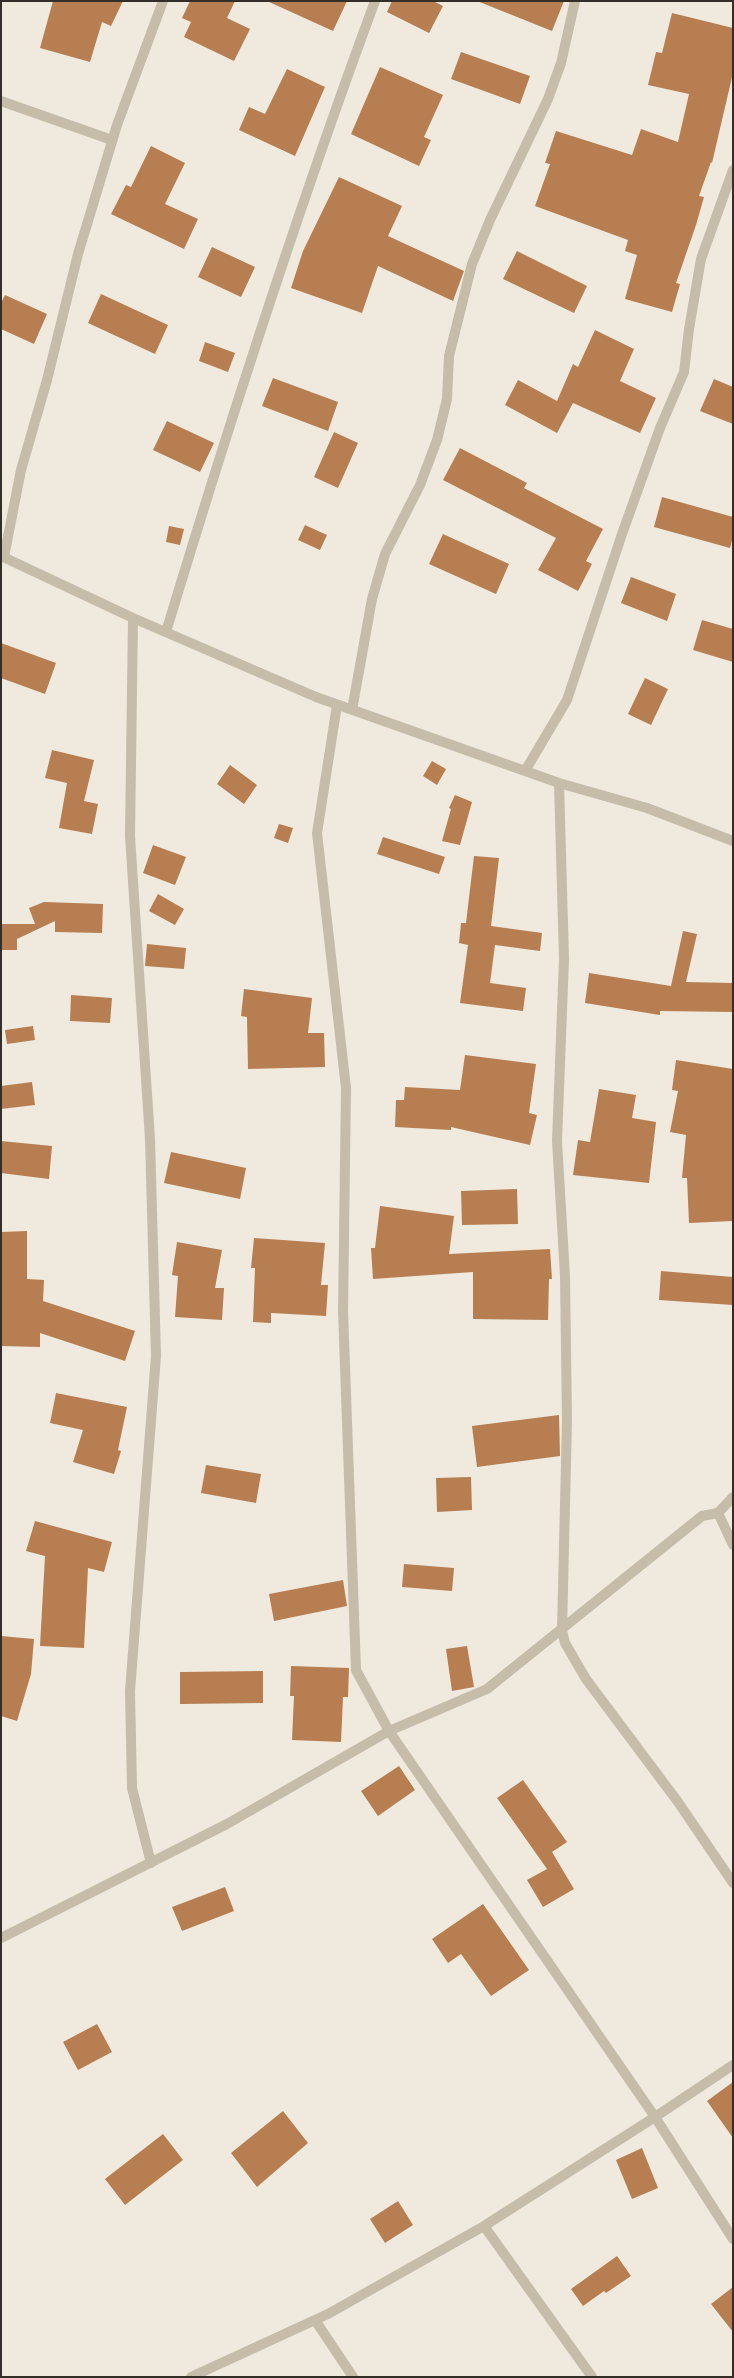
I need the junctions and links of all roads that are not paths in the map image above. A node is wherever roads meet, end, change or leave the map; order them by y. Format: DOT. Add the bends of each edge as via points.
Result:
graph roads {
  1 [pos="163,1"];
  2 [pos="374,1"];
  3 [pos="575,1"];
  4 [pos="1,101"];
  5 [pos="112,140"];
  6 [pos="733,170"];
  7 [pos="2,556"];
  8 [pos="134,618"];
  9 [pos="166,632"];
  10 [pos="337,705"];
  11 [pos="352,710"];
  12 [pos="525,771"];
  13 [pos="559,783"];
  14 [pos="733,841"];
  15 [pos="733,1497"];
  16 [pos="718,1514"];
  17 [pos="733,1545"];
  18 [pos="562,1630"];
  19 [pos="389,1731"];
  20 [pos="151,1863"];
  21 [pos="733,1883"];
  22 [pos="1,1938"];
  23 [pos="733,2064"];
  24 [pos="656,2117"];
  25 [pos="484,2226"];
  26 [pos="733,2239"];
  27 [pos="315,2320"];
  28 [pos="191,2377"];
  29 [pos="353,2377"];
  30 [pos="592,2377"];
  1 -- 5 [label="street"];
  2 -- 9 [label="street" via="337,102 225,434"];
  3 -- 11 [label="street" via="561,63 548,100 490,220 472,264 450,356 446,399 437,440 420,485 384,554 372,599"];
  4 -- 5 [label="street"];
  5 -- 7 [label="street" via="78,254 47,380 21,470"];
  6 -- 12 [label="street" via="701,259 684,372 660,428 632,506 567,700"];
  7 -- 8 [label="street"];
  8 -- 9 [label="street"];
  8 -- 20 [label="street" via="130,836 150,1139 156,1356 130,1691 132,1788"];
  9 -- 10 [label="street"];
  10 -- 11 [label="street"];
  10 -- 19 [label="street" via="317,834 346,1088 343,1311 356,1670"];
  11 -- 12 [label="street"];
  12 -- 13 [label="street"];
  13 -- 14 [label="street" via="648,808"];
  13 -- 18 [label="street" via="564,959 557,1141 565,1276 567,1420"];
  15 -- 16 [label="street"];
  16 -- 17 [label="street"];
  16 -- 18 [label="street" via="702,1516"];
  18 -- 19 [label="street" via="487,1689"];
  18 -- 21 [label="street" via="565,1643 586,1679 678,1802"];
  19 -- 20 [label="street" via="227,1824"];
  19 -- 24 [label="street"];
  20 -- 22 [label="street"];
  23 -- 24 [label="street"];
  24 -- 25 [label="street"];
  24 -- 26 [label="street"];
  25 -- 27 [label="street"];
  25 -- 30 [label="street"];
  27 -- 28 [label="street"];
  27 -- 29 [label="street"];
}
